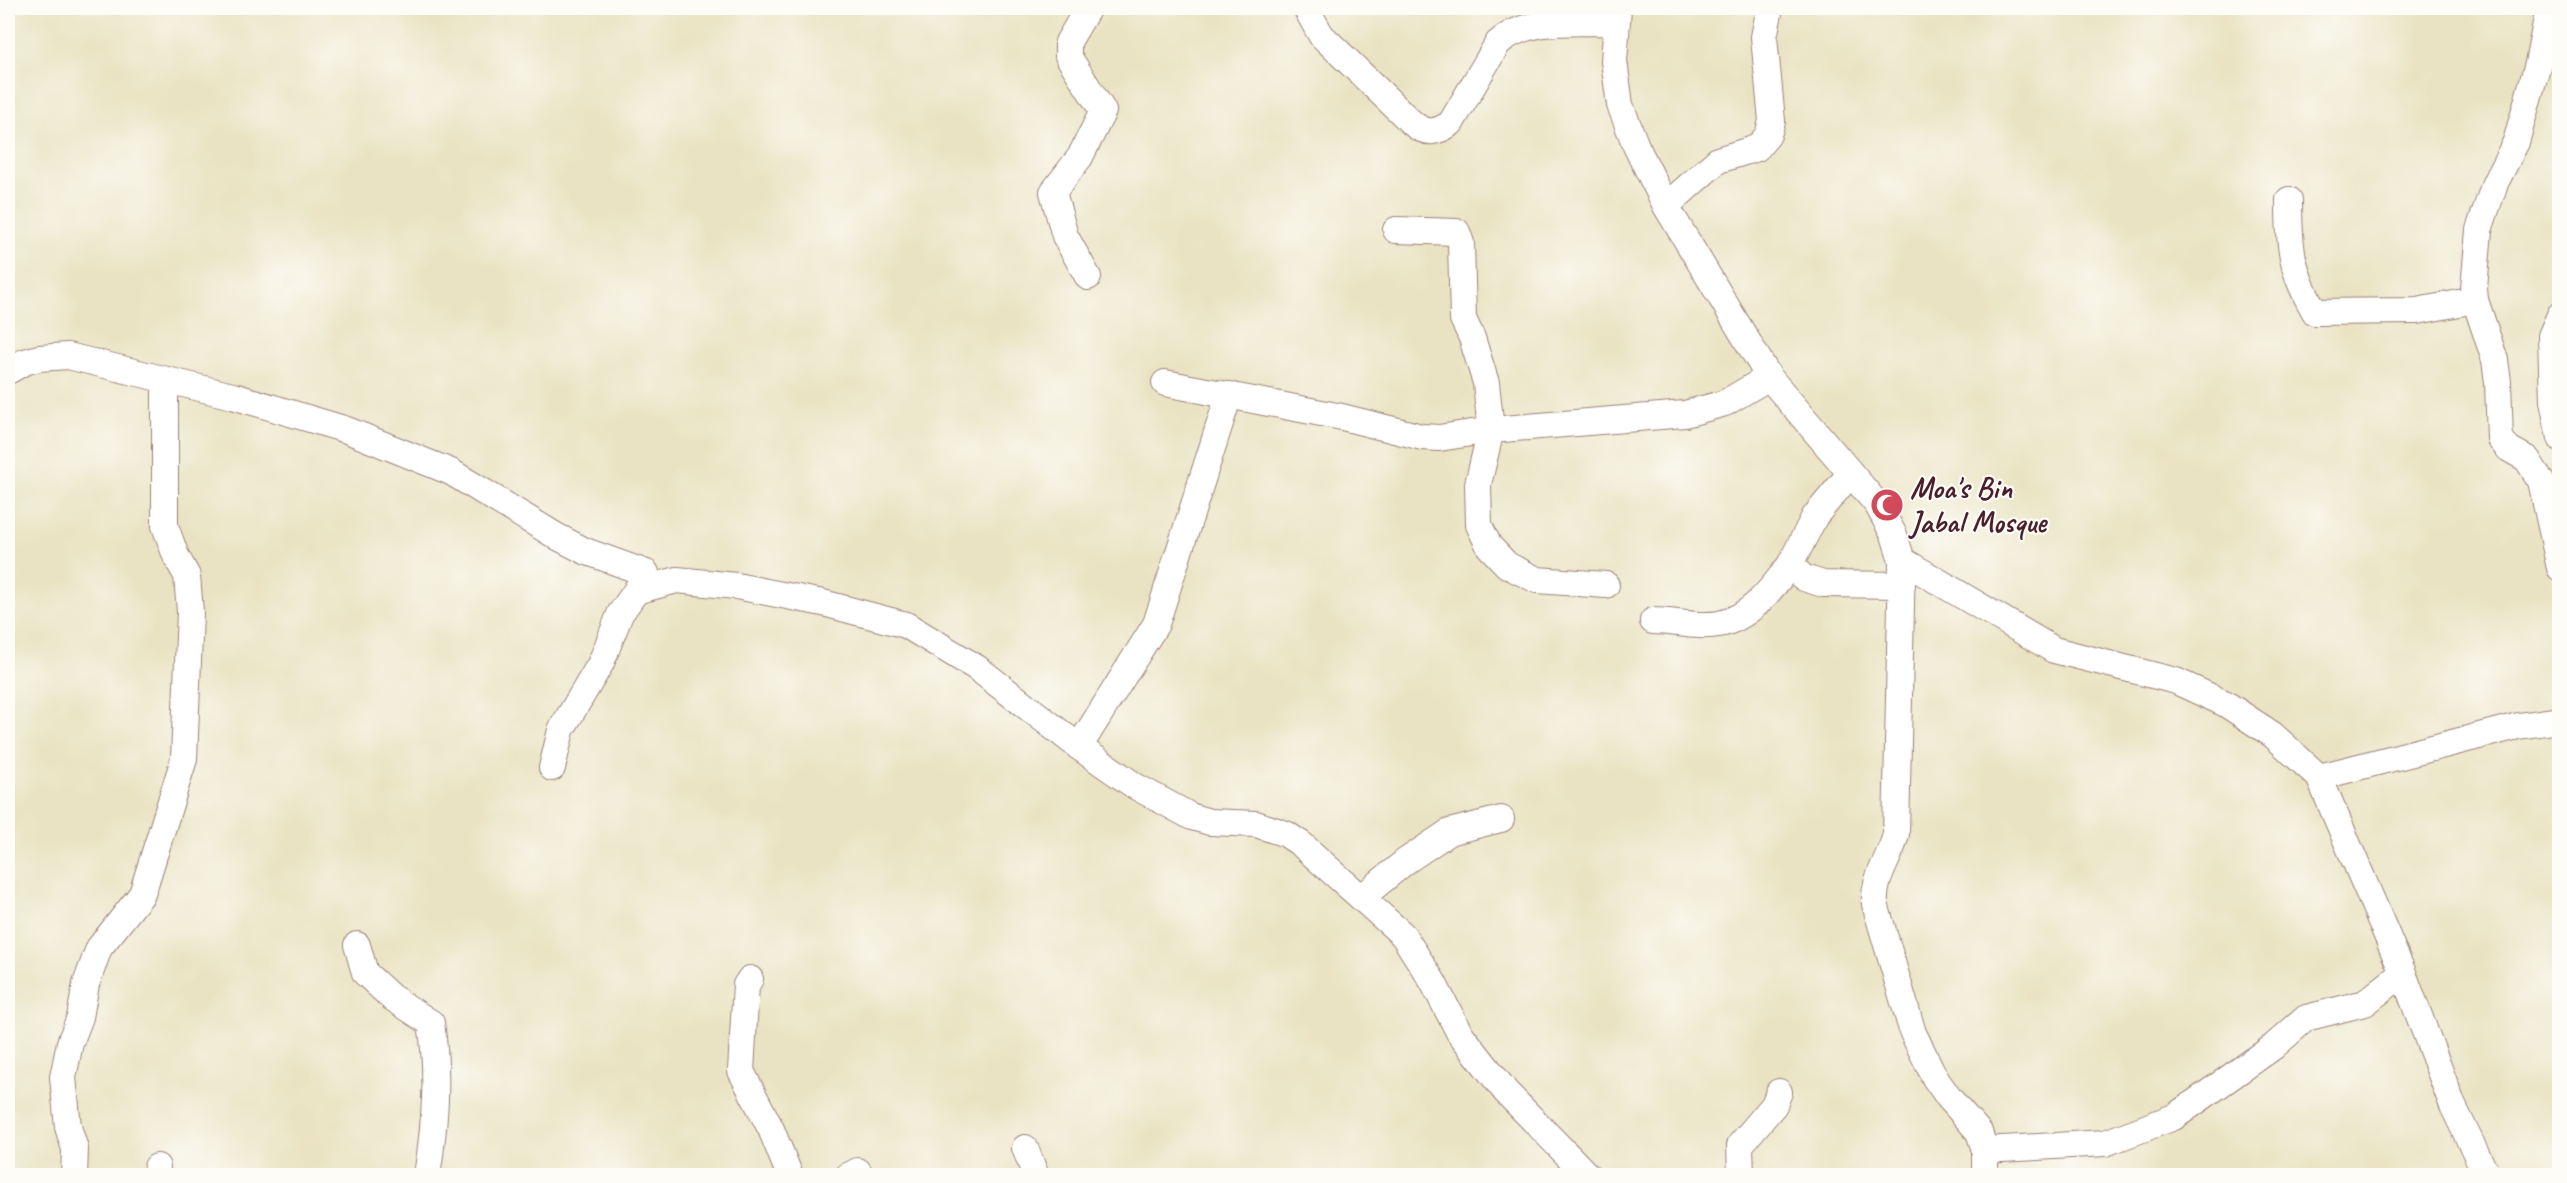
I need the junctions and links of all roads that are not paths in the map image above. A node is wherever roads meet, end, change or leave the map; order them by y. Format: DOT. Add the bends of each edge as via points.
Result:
graph roads {
  1 [pos="1088,8"];
  2 [pos="1306,8"];
  3 [pos="1770,8"];
  4 [pos="2549,8"];
  5 [pos="1617,15"];
  6 [pos="2289,200"];
  7 [pos="1666,206"];
  8 [pos="1396,230"];
  9 [pos="1088,277"];
  10 [pos="2475,300"];
  11 [pos="2559,315"];
  12 [pos="8,371"];
  13 [pos="1769,377"];
  14 [pos="165,380"];
  15 [pos="1165,383"];
  16 [pos="1229,395"];
  17 [pos="1491,430"];
  18 [pos="2559,440"];
  19 [pos="2527,459"];
  20 [pos="1850,474"];
  21 [pos="1790,565"];
  22 [pos="2559,568"];
  23 [pos="1902,572"];
  24 [pos="663,577"];
  25 [pos="1606,585"];
  26 [pos="636,591"];
  27 [pos="1653,621"];
  28 [pos="2559,720"];
  29 [pos="1079,747"];
  30 [pos="552,768"];
  31 [pos="2319,777"];
  32 [pos="1501,819"];
  33 [pos="1362,897"];
  34 [pos="357,945"];
  35 [pos="2403,973"];
  36 [pos="750,979"];
  37 [pos="1779,1092"];
  38 [pos="1026,1148"];
  39 [pos="1985,1163"];
  40 [pos="74,1176"];
  41 [pos="427,1176"];
  42 [pos="790,1176"];
  43 [pos="1036,1176"];
  44 [pos="1588,1176"];
  45 [pos="1741,1176"];
  46 [pos="2487,1176"];
  1 -- 9 [label="street" via="1068,42 1068,56 1103,111 1080,157 1053,192 1065,236"];
  2 -- 5 [label="street" via="1321,35 1412,123 1429,132 1451,123 1498,44 1509,33 1533,25"];
  3 -- 7 [label="street" via="1764,37 1772,121 1768,135 1757,148 1718,160"];
  4 -- 10 [label="street" via="2516,142 2494,183 2479,230"];
  5 -- 7 [label="street" via="1614,62 1620,105"];
  6 -- 10 [label="street" via="2289,242 2300,288 2315,312 2417,310"];
  7 -- 13 [label="street"];
  8 -- 17 [label="street" via="1457,232 1461,243 1463,319 1486,383"];
  10 -- 19 [label="street" via="2495,360 2500,439"];
  11 -- 18 [label="street" via="2551,336"];
  12 -- 14 [label="street" via="39,358 69,356"];
  13 -- 17 [label="street" via="1725,403 1685,414"];
  13 -- 20 [label="street"];
  14 -- 26 [label="street" via="347,430 451,472 556,536 646,573"];
  14 -- 40 [label="street" via="165,526 188,576 190,612 184,759 142,894 99,948 70,1043 63,1077 68,1126 75,1149"];
  15 -- 16 [label="street"];
  16 -- 17 [label="street" via="1422,437"];
  16 -- 29 [label="street" via="1155,624"];
  17 -- 25 [label="street" via="1479,484 1479,525 1489,546 1507,565 1537,580"];
  18 -- 19 [label="street"];
  19 -- 22 [label="street" via="2541,481"];
  20 -- 21 [label="street" via="1815,516"];
  20 -- 23 [label="street" via="1882,512 1894,535"];
  21 -- 23 [label="street" via="1804,578 1823,584"];
  21 -- 27 [label="street" via="1756,605 1720,624"];
  23 -- 31 [label="street" via="2054,650 2176,681 2226,704 2273,735"];
  23 -- 39 [label="street" via="1896,834 1877,877 1875,904 1913,1033 1935,1078 1979,1132"];
  24 -- 26 [label="street"];
  26 -- 29 [label="street" via="676,580 736,586 823,603 906,626 977,668"];
  26 -- 30 [label="street" via="620,614 601,663 561,730"];
  28 -- 31 [label="street" via="2518,726"];
  29 -- 33 [label="street" via="1135,786 1192,817 1210,822 1256,824 1286,834"];
  31 -- 35 [label="street"];
  32 -- 33 [label="street" via="1449,832"];
  33 -- 44 [label="street" via="1403,935 1459,1032 1506,1092"];
  34 -- 41 [label="street" via="365,974 430,1023 436,1056 436,1104"];
  35 -- 39 [label="street" via="2365,1003 2306,1018 2273,1047 2174,1117 2105,1143"];
  35 -- 46 [label="street" via="2453,1106"];
  36 -- 42 [label="street" via="746,985 741,1071"];
  37 -- 45 [label="street" via="1774,1105 1740,1145"];
  38 -- 43 [label="street"];
}
